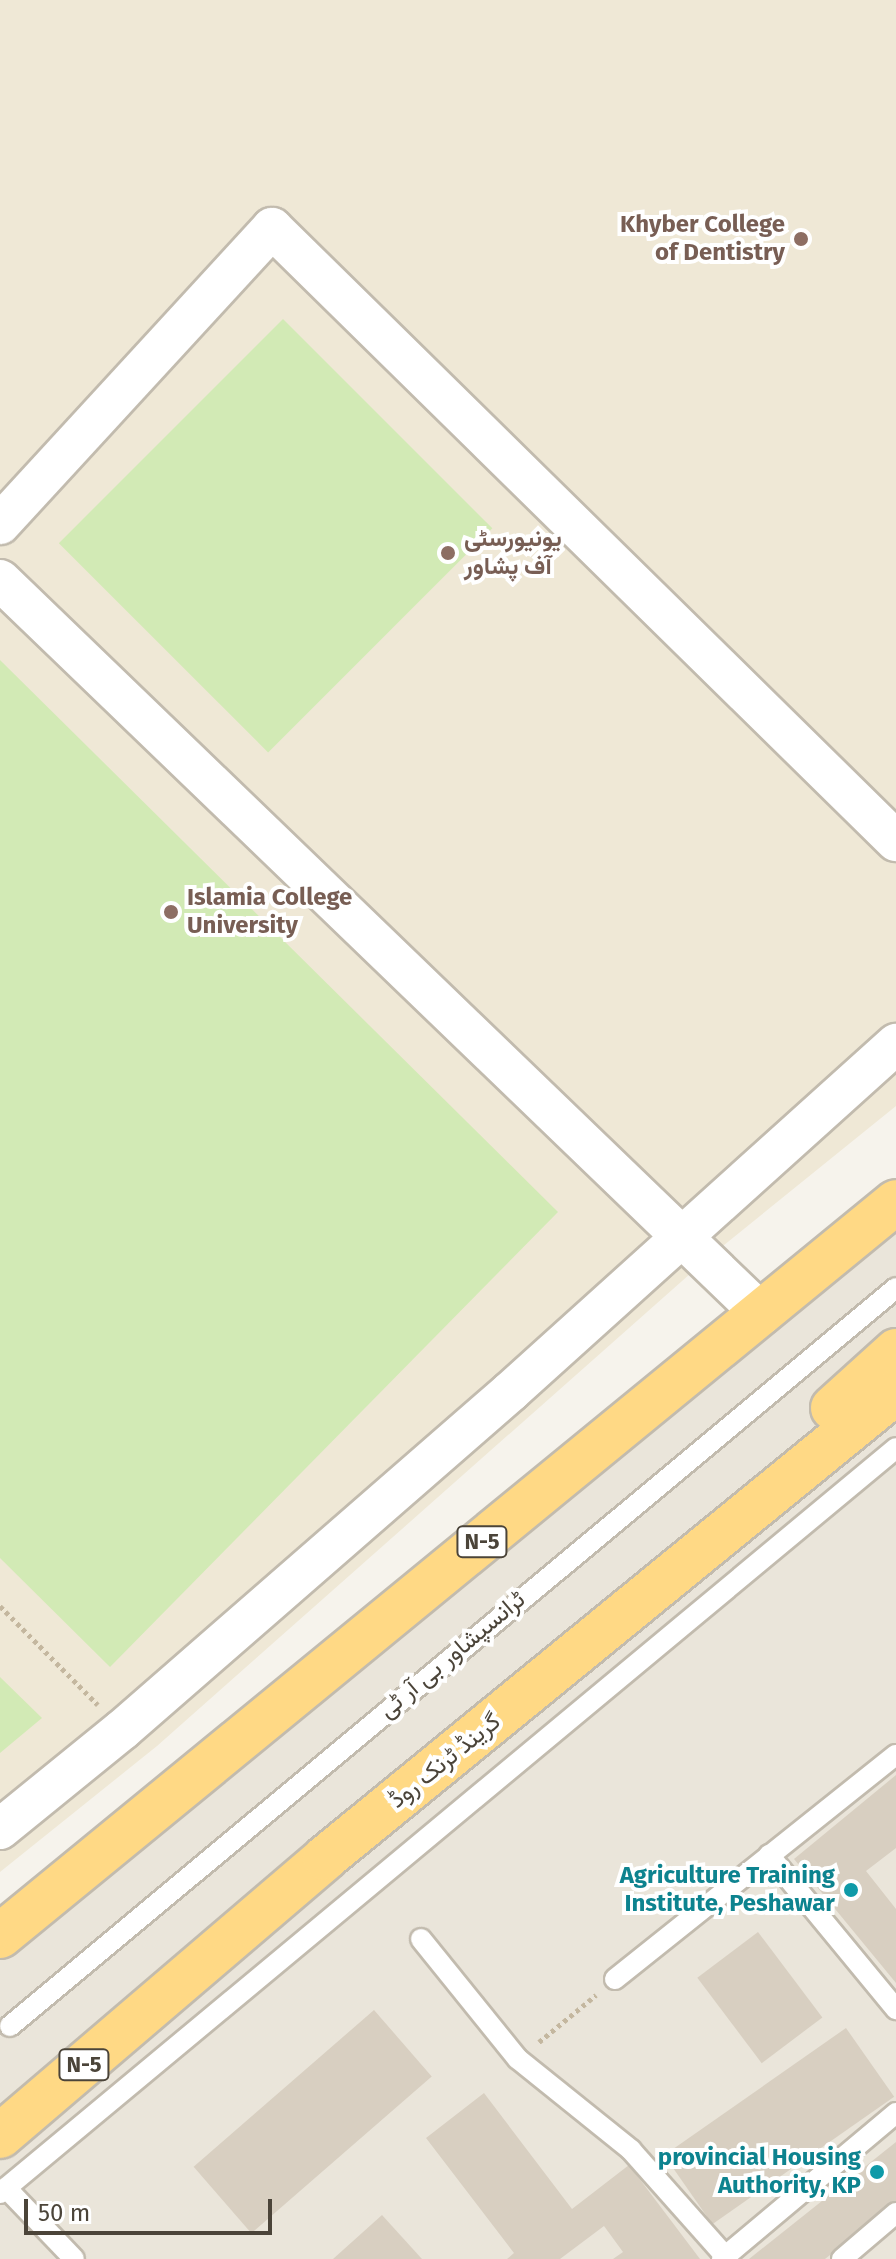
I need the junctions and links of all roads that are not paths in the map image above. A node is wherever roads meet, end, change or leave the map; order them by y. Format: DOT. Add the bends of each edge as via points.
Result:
graph roads {
  1 [pos="0,524"];
  2 [pos="0,580"];
  3 [pos="896,841"];
  4 [pos="896,1044"];
  5 [pos="896,1202"];
  6 [pos="896,1222"];
  7 [pos="684,1235"];
  8 [pos="896,1288"];
  9 [pos="767,1310"];
  10 [pos="896,1351"];
  11 [pos="896,1392"];
  12 [pos="896,1448"];
  13 [pos="726,1535"];
  14 [pos="896,1755"];
  15 [pos="0,1829"];
  16 [pos="769,1855"];
  17 [pos="0,1936"];
  18 [pos="421,1939"];
  19 [pos="615,1979"];
  20 [pos="896,2009"];
  21 [pos="3,2031"];
  22 [pos="896,2113"];
  23 [pos="0,2136"];
  24 [pos="3,2190"];
  25 [pos="896,2213"];
  26 [pos="723,2258"];
  27 [pos="74,2259"];
  28 [pos="842,2259"];
  1 -- 3 [label="street" via="272,228"];
  2 -- 7 [label="street"];
  4 -- 7 [label="street"];
  5 -- 9 [label="highway, N-5"];
  6 -- 9 [label="highway"];
  7 -- 9 [label="street"];
  7 -- 15 [label="street" via="122,1730"];
  8 -- 21 [label="lane, ٹرانسپشاور بی آر ٹی"];
  9 -- 17 [label="highway, N-5"];
  10 -- 13 [label="highway" via="764,1479"];
  11 -- 13 [label="highway, گرینڈ ٹرنک روڈ / N-5"];
  12 -- 24 [label="lane"];
  13 -- 23 [label="highway, گرینڈ ٹرنک روڈ / N-5" via="325,1858"];
  14 -- 16 [label="lane"];
  16 -- 19 [label="lane"];
  16 -- 20 [label="lane"];
  18 -- 26 [label="lane" via="518,2059 631,2150"];
  22 -- 26 [label="lane"];
  24 -- 27 [label="lane"];
  25 -- 28 [label="lane"];
}
